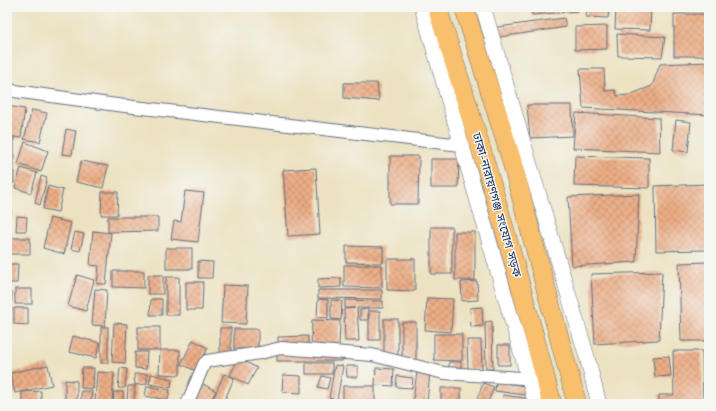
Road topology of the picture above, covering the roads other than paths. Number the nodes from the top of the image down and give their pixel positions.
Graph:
1 (422, 7) edge
2 (437, 7) edge
3 (464, 7) edge
4 (483, 7) edge
5 (7, 90) edge
6 (461, 145) junction
7 (537, 379) junction
8 (187, 404) edge
9 (536, 404) edge
10 (552, 404) edge
11 (577, 404) edge
12 (599, 404) edge

1 - 6 street
2 - 7 main road, ঢাকা-নারায়ণগঞ্জ সংযোগ সড়ক
3 - 11 main road, ঢাকা-নারায়ণগঞ্জ সংযোগ সড়ক
4 - 12 street
5 - 6 street
6 - 7 street
7 - 8 street
7 - 9 street
7 - 10 main road, ঢাকা-নারায়ণগঞ্জ সংযোগ সড়ক

